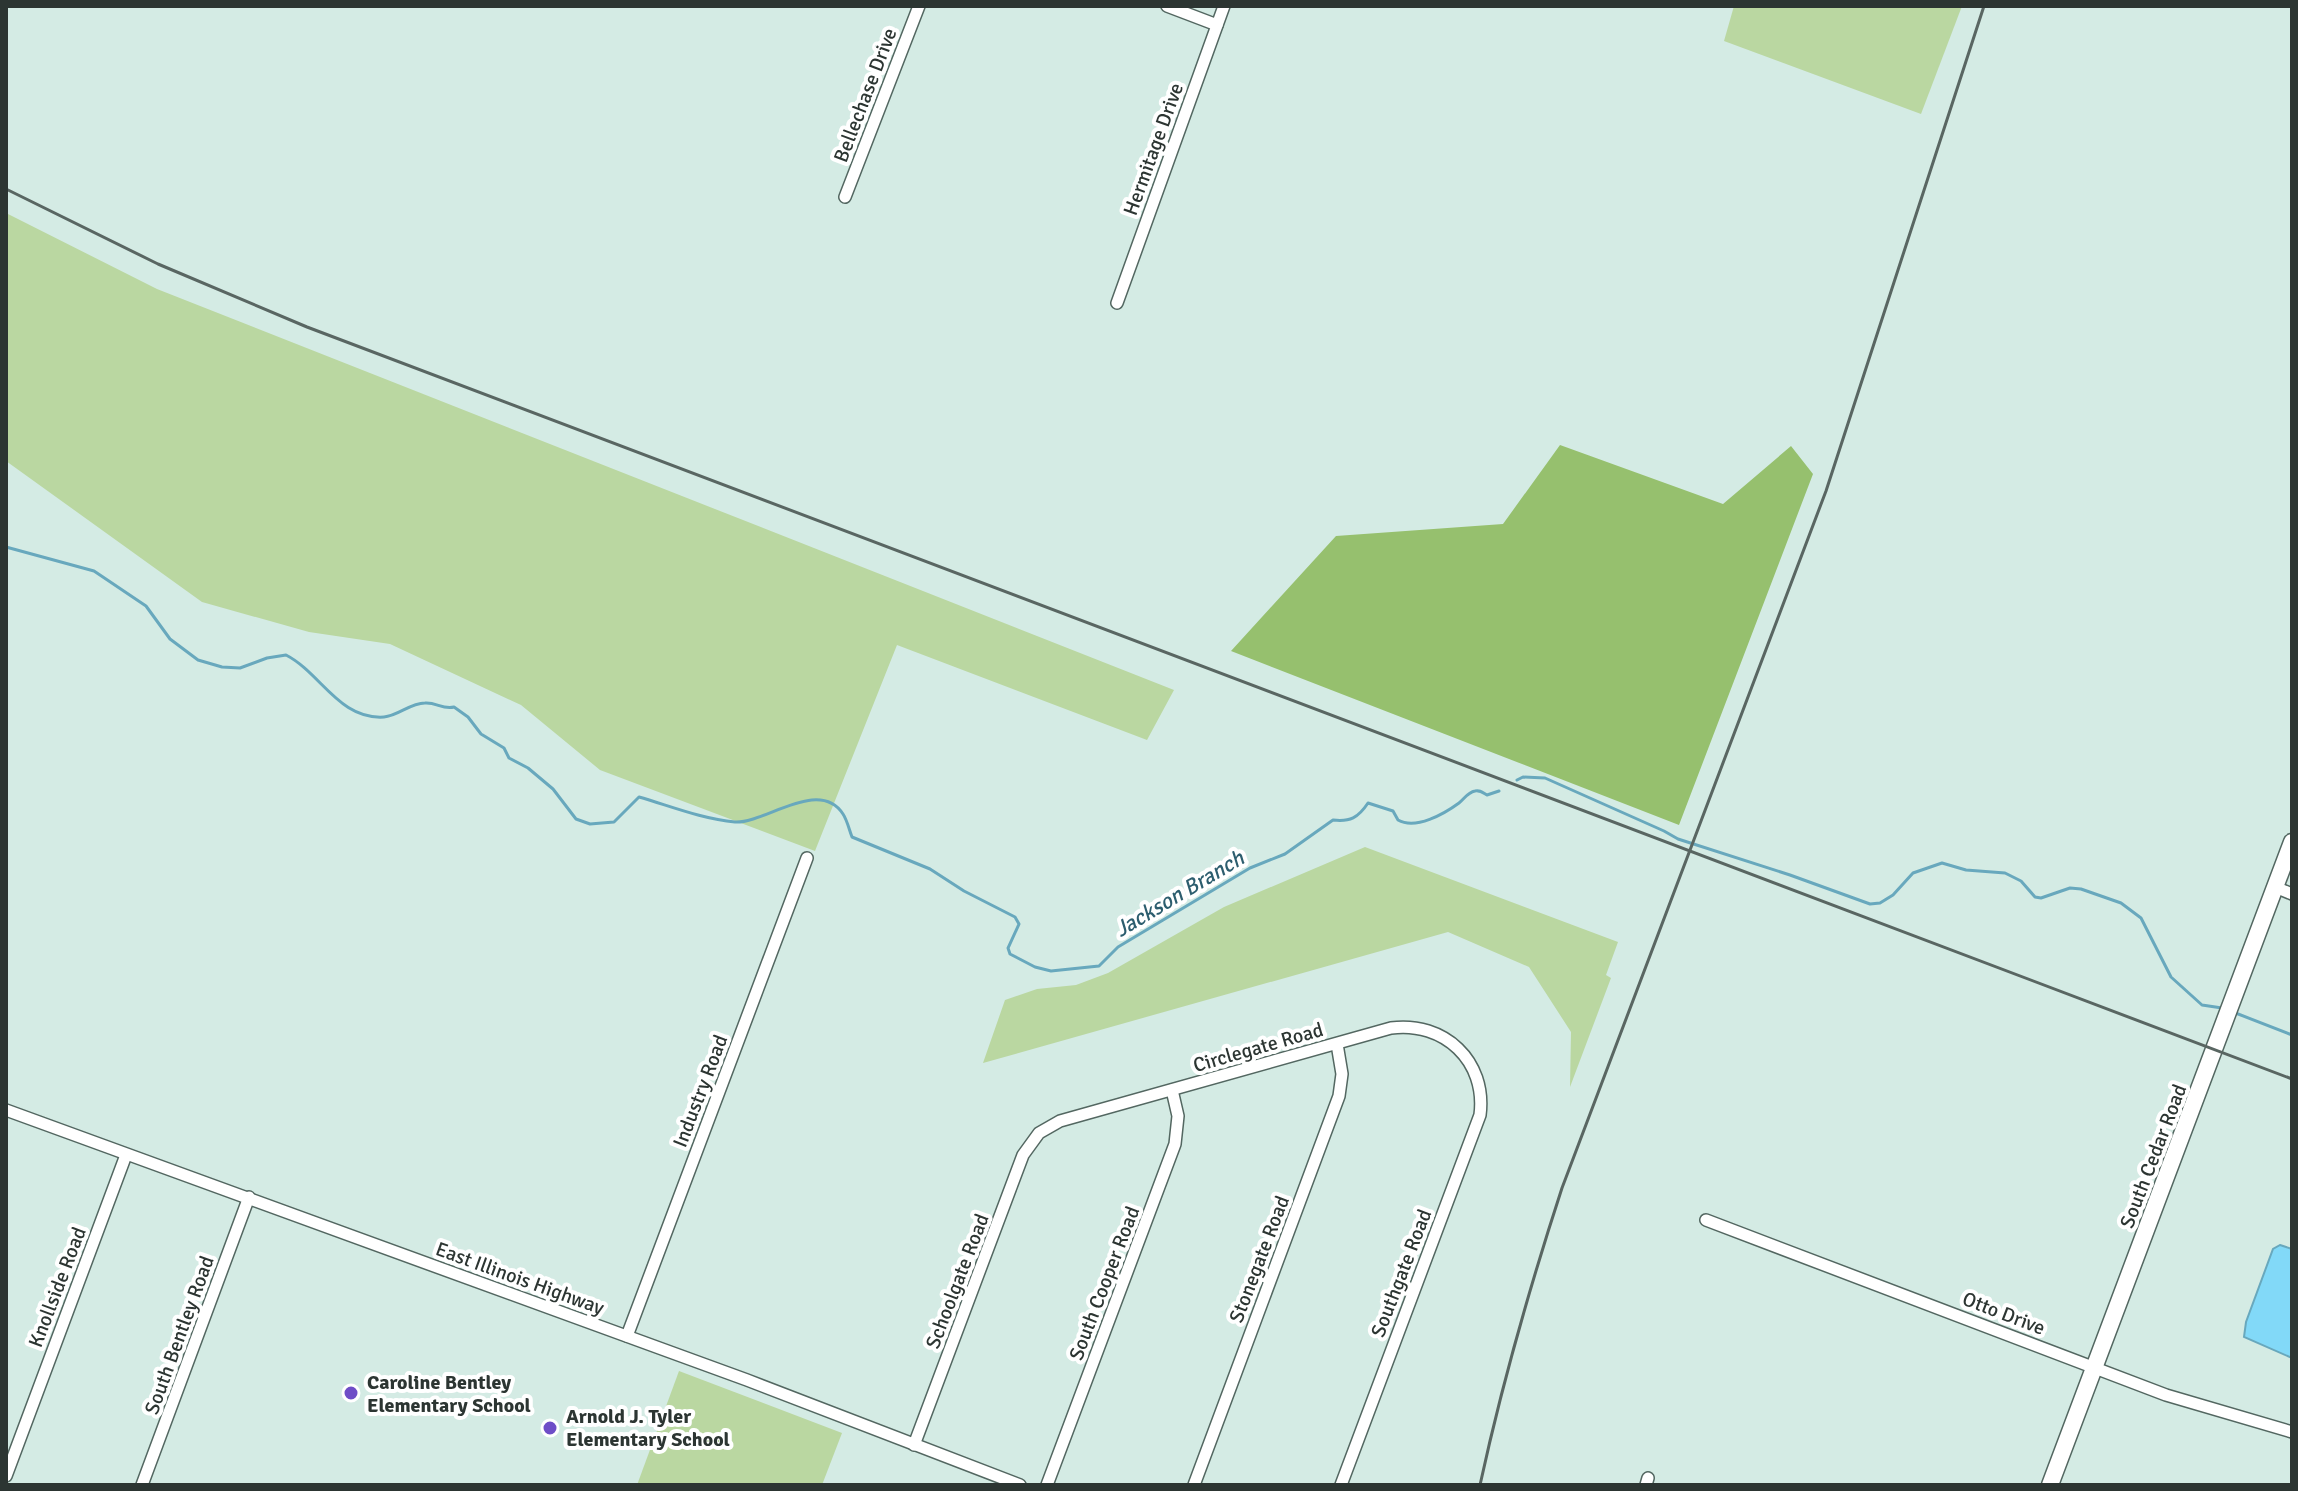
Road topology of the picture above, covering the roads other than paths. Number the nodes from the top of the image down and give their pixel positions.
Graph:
1 (919, 6) edge
2 (1167, 6) edge
3 (1224, 6) edge
4 (1217, 25) junction
5 (845, 197) dead end
6 (1117, 303) dead end
7 (2292, 842) edge
8 (807, 858) dead end
9 (2275, 887) junction
10 (2292, 894) edge
11 (1337, 1044) junction
12 (1475, 1072) joint
13 (1172, 1090) junction
14 (6, 1110) edge
15 (1039, 1133) joint
16 (126, 1155) junction
17 (249, 1197) junction
18 (1706, 1220) dead end
19 (627, 1336) junction
20 (2094, 1367) junction
21 (2292, 1432) edge
22 (914, 1445) junction
23 (6, 1476) edge
24 (142, 1485) edge
25 (1020, 1485) edge
26 (1047, 1485) edge
27 (1194, 1485) edge
28 (1341, 1485) edge
29 (2050, 1485) edge

1 - 5 street, Bellechase Drive
2 - 4 street
3 - 4 street, Hermitage Drive
4 - 6 street, Hermitage Drive
7 - 9 main road, South Cedar Road
8 - 19 street, Industry Road
9 - 10 street
9 - 20 main road, South Cedar Road
11 - 12 street, Circlegate Road
11 - 13 street, Circlegate Road
11 - 27 street, Stonegate Road
12 - 28 street, Southgate Road
13 - 15 street, Circlegate Road
13 - 26 street, South Cooper Road
14 - 16 street, East Illinois Highway
15 - 22 street, Schoolgate Road
16 - 17 street, East Illinois Highway
16 - 23 street, Knollside Road
17 - 19 street, East Illinois Highway
17 - 24 street, South Bentley Road
18 - 20 street, Otto Drive
19 - 22 street, East Illinois Highway
20 - 21 street, Otto Drive
20 - 29 main road, South Cedar Road
22 - 25 street, East Illinois Highway

